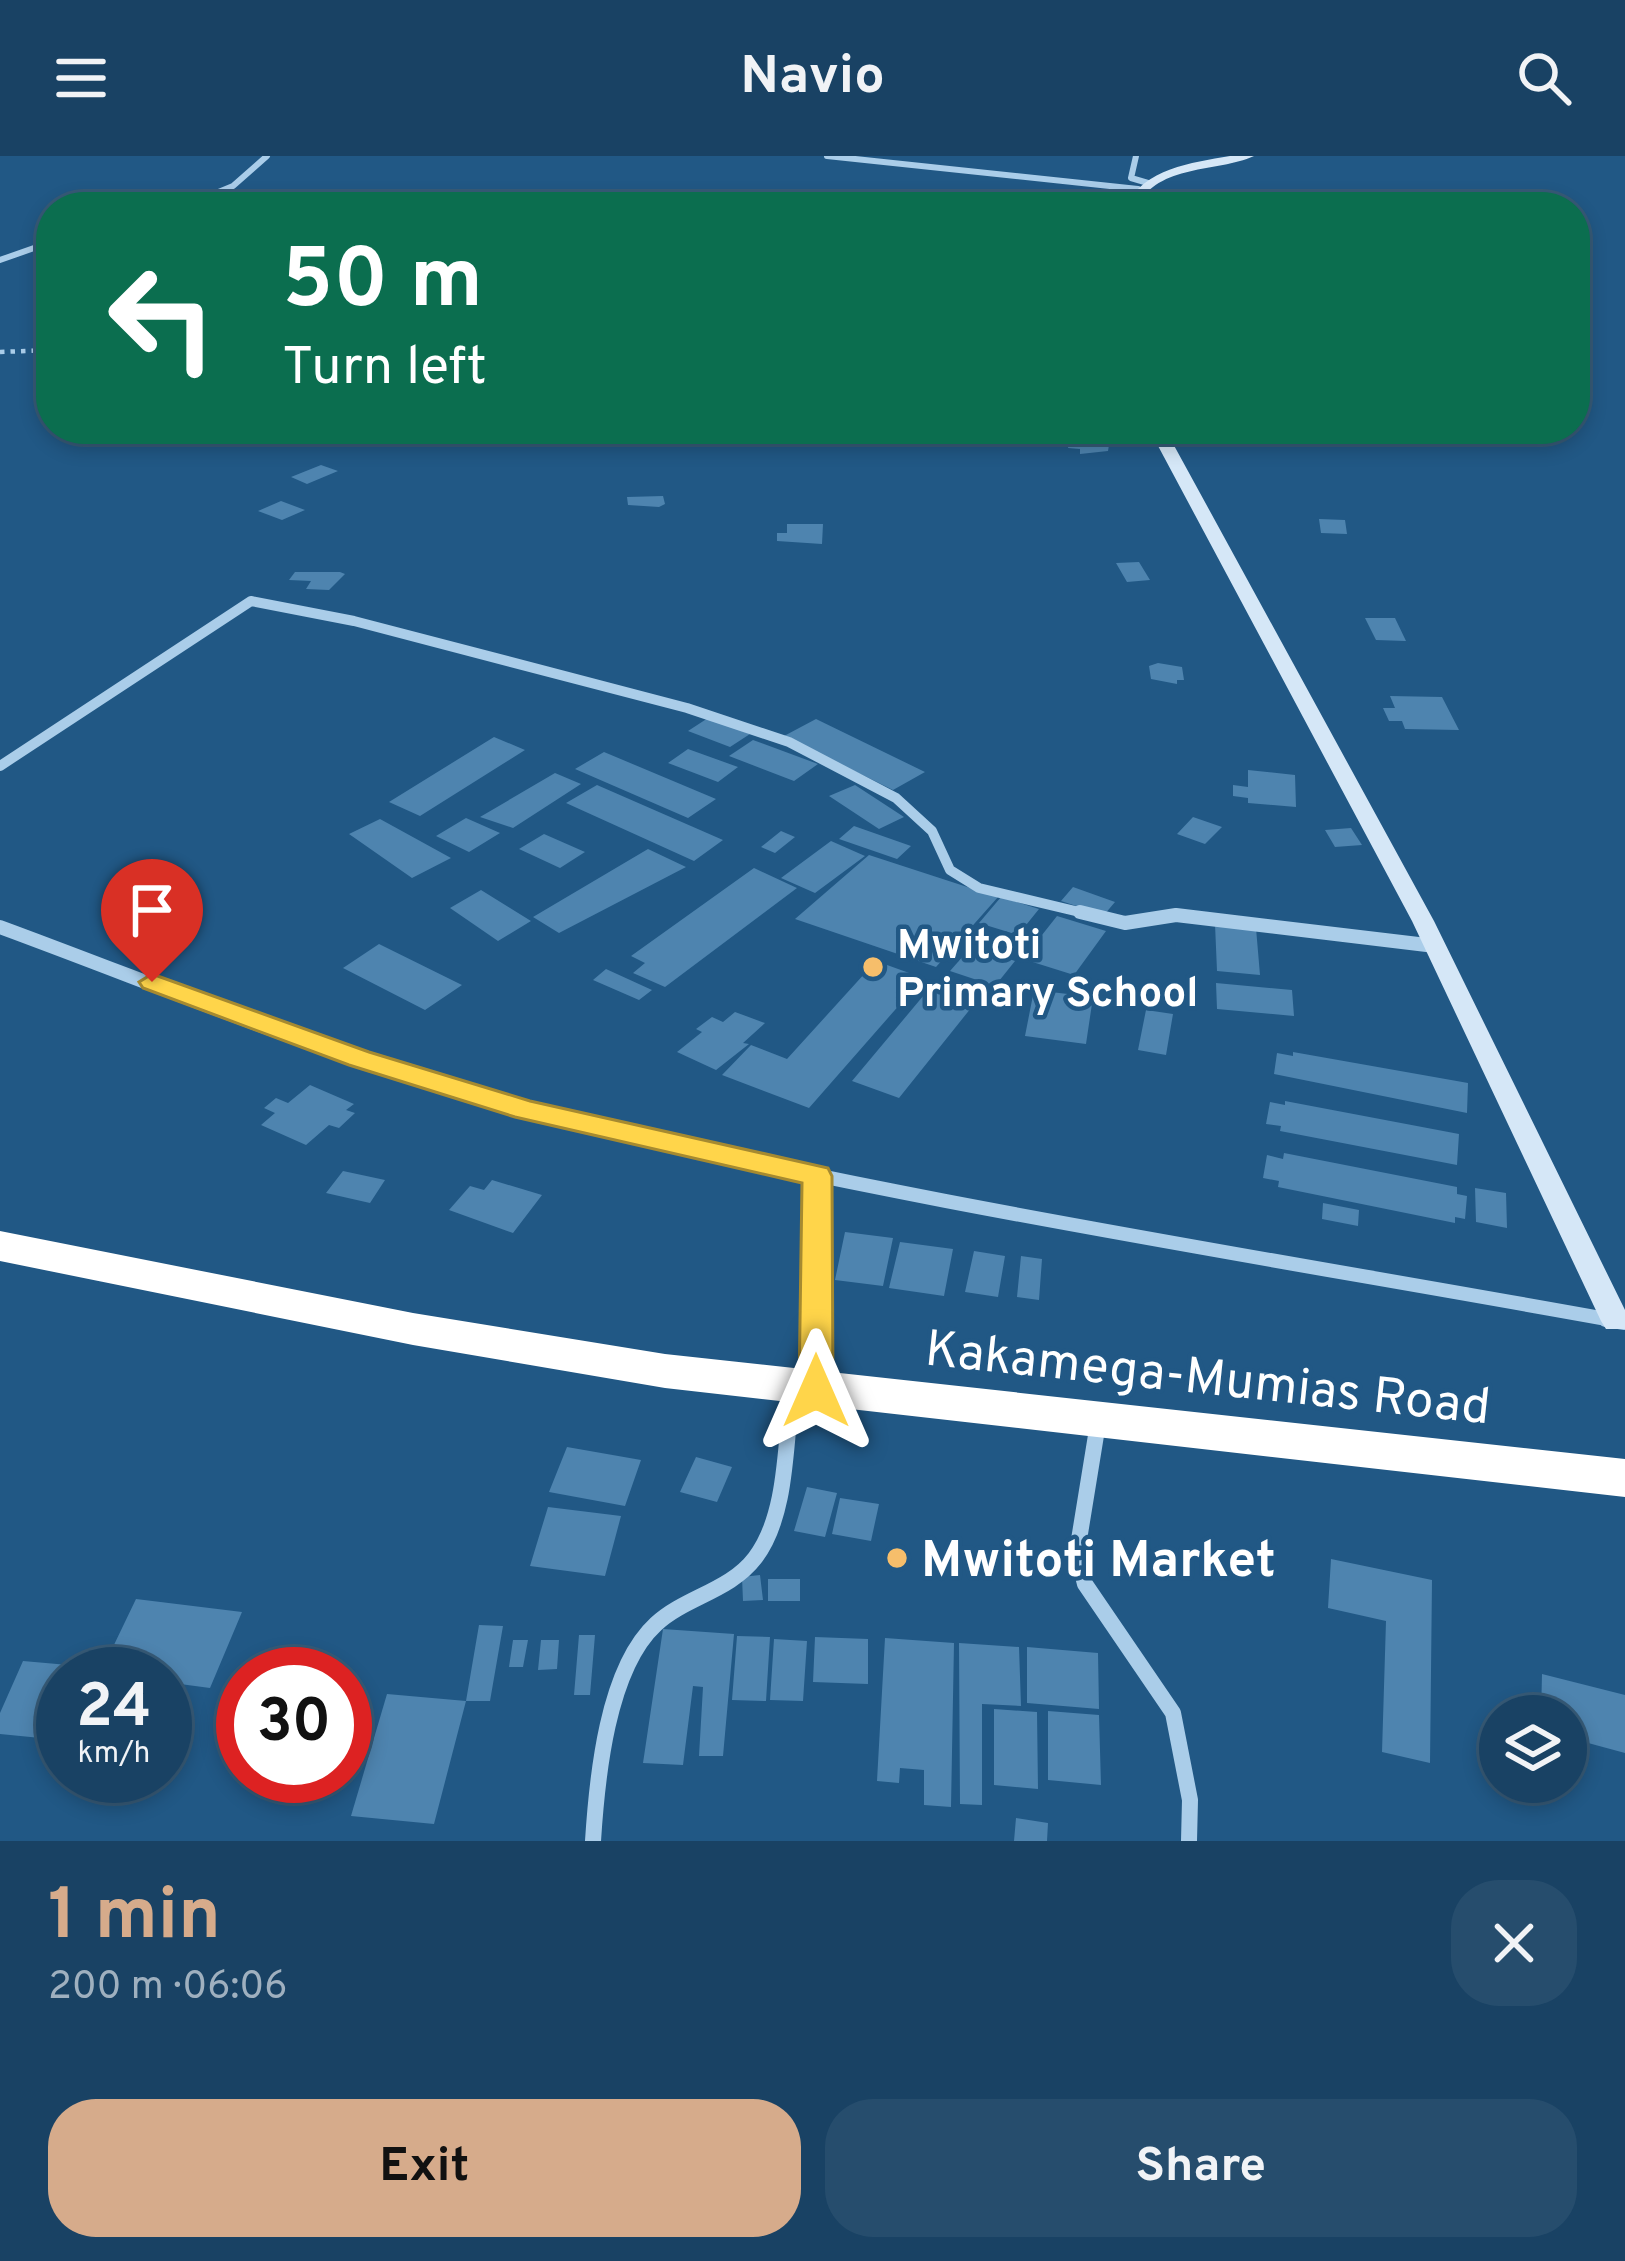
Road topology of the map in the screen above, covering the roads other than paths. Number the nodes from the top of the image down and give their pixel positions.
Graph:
1 (267, 156) edge
2 (827, 156) edge
3 (1136, 156) edge
4 (1249, 156) edge
5 (1143, 186) junction
6 (218, 192) edge
7 (1139, 192) edge
8 (36, 247) edge
9 (0, 260) edge
10 (1165, 444) edge
11 (0, 766) edge
12 (0, 927) edge
13 (1435, 946) junction
14 (817, 1176) junction
15 (0, 1246) edge
16 (1621, 1322) edge
17 (804, 1389) junction
18 (1098, 1422) junction
19 (1625, 1478) edge
20 (593, 1841) edge
21 (1189, 1841) edge

1 - 6 street
2 - 5 street
3 - 5 street
4 - 5 street
5 - 7 street
8 - 9 street
10 - 13 street
11 - 13 street
12 - 14 street
13 - 16 street
14 - 16 street
14 - 17 street
15 - 17 highway, Kakamega-Mumias Road
17 - 18 highway, Kakamega-Mumias Road
17 - 20 street
18 - 19 highway, Kakamega-Mumias Road
18 - 21 street

